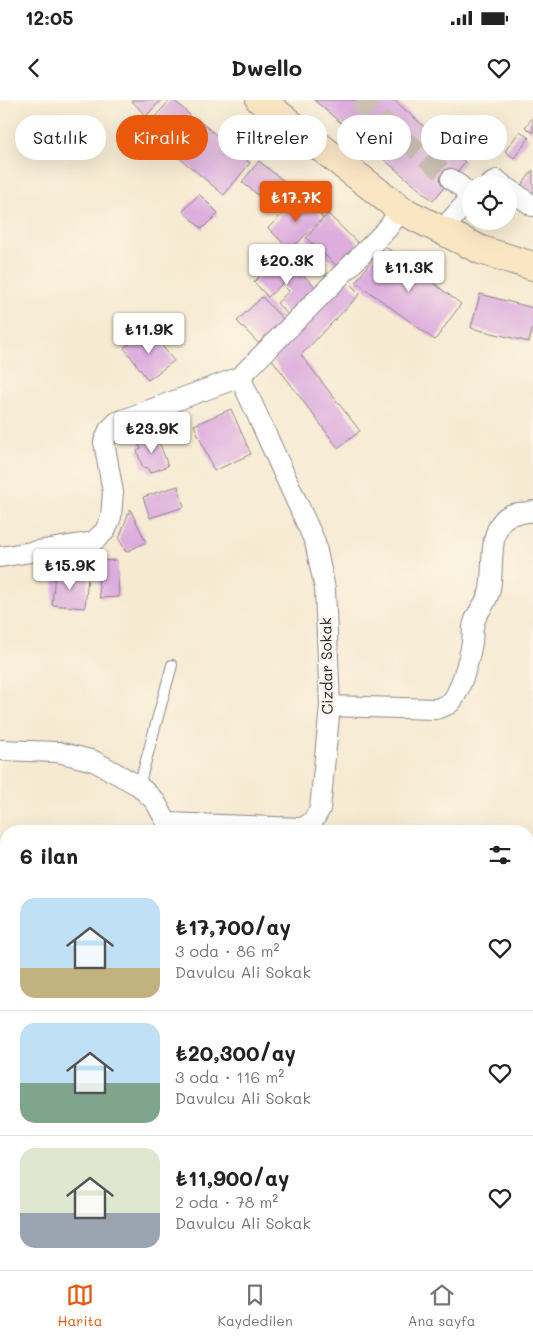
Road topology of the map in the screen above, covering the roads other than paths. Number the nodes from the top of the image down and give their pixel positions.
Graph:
1 (260, 100) edge
2 (451, 179) tunnel mouth
3 (462, 187) edge
4 (517, 195) edge
5 (533, 206) edge
6 (462, 208) edge
7 (401, 210) junction
8 (448, 223) dead end
9 (533, 266) edge
10 (240, 377) junction
11 (533, 511) edge
12 (0, 556) edge
13 (172, 665) dead end
14 (330, 706) junction
15 (0, 750) edge
16 (139, 786) junction
17 (167, 825) edge
18 (308, 825) edge

1 - 7 main road
2 - 3 street
4 - 5 street
6 - 8 street
7 - 9 main road
7 - 10 street
10 - 12 street
10 - 14 street, Cizdar Sokak
11 - 14 street
13 - 16 lane
14 - 18 street, Cizdar Sokak
15 - 16 street
16 - 17 street

